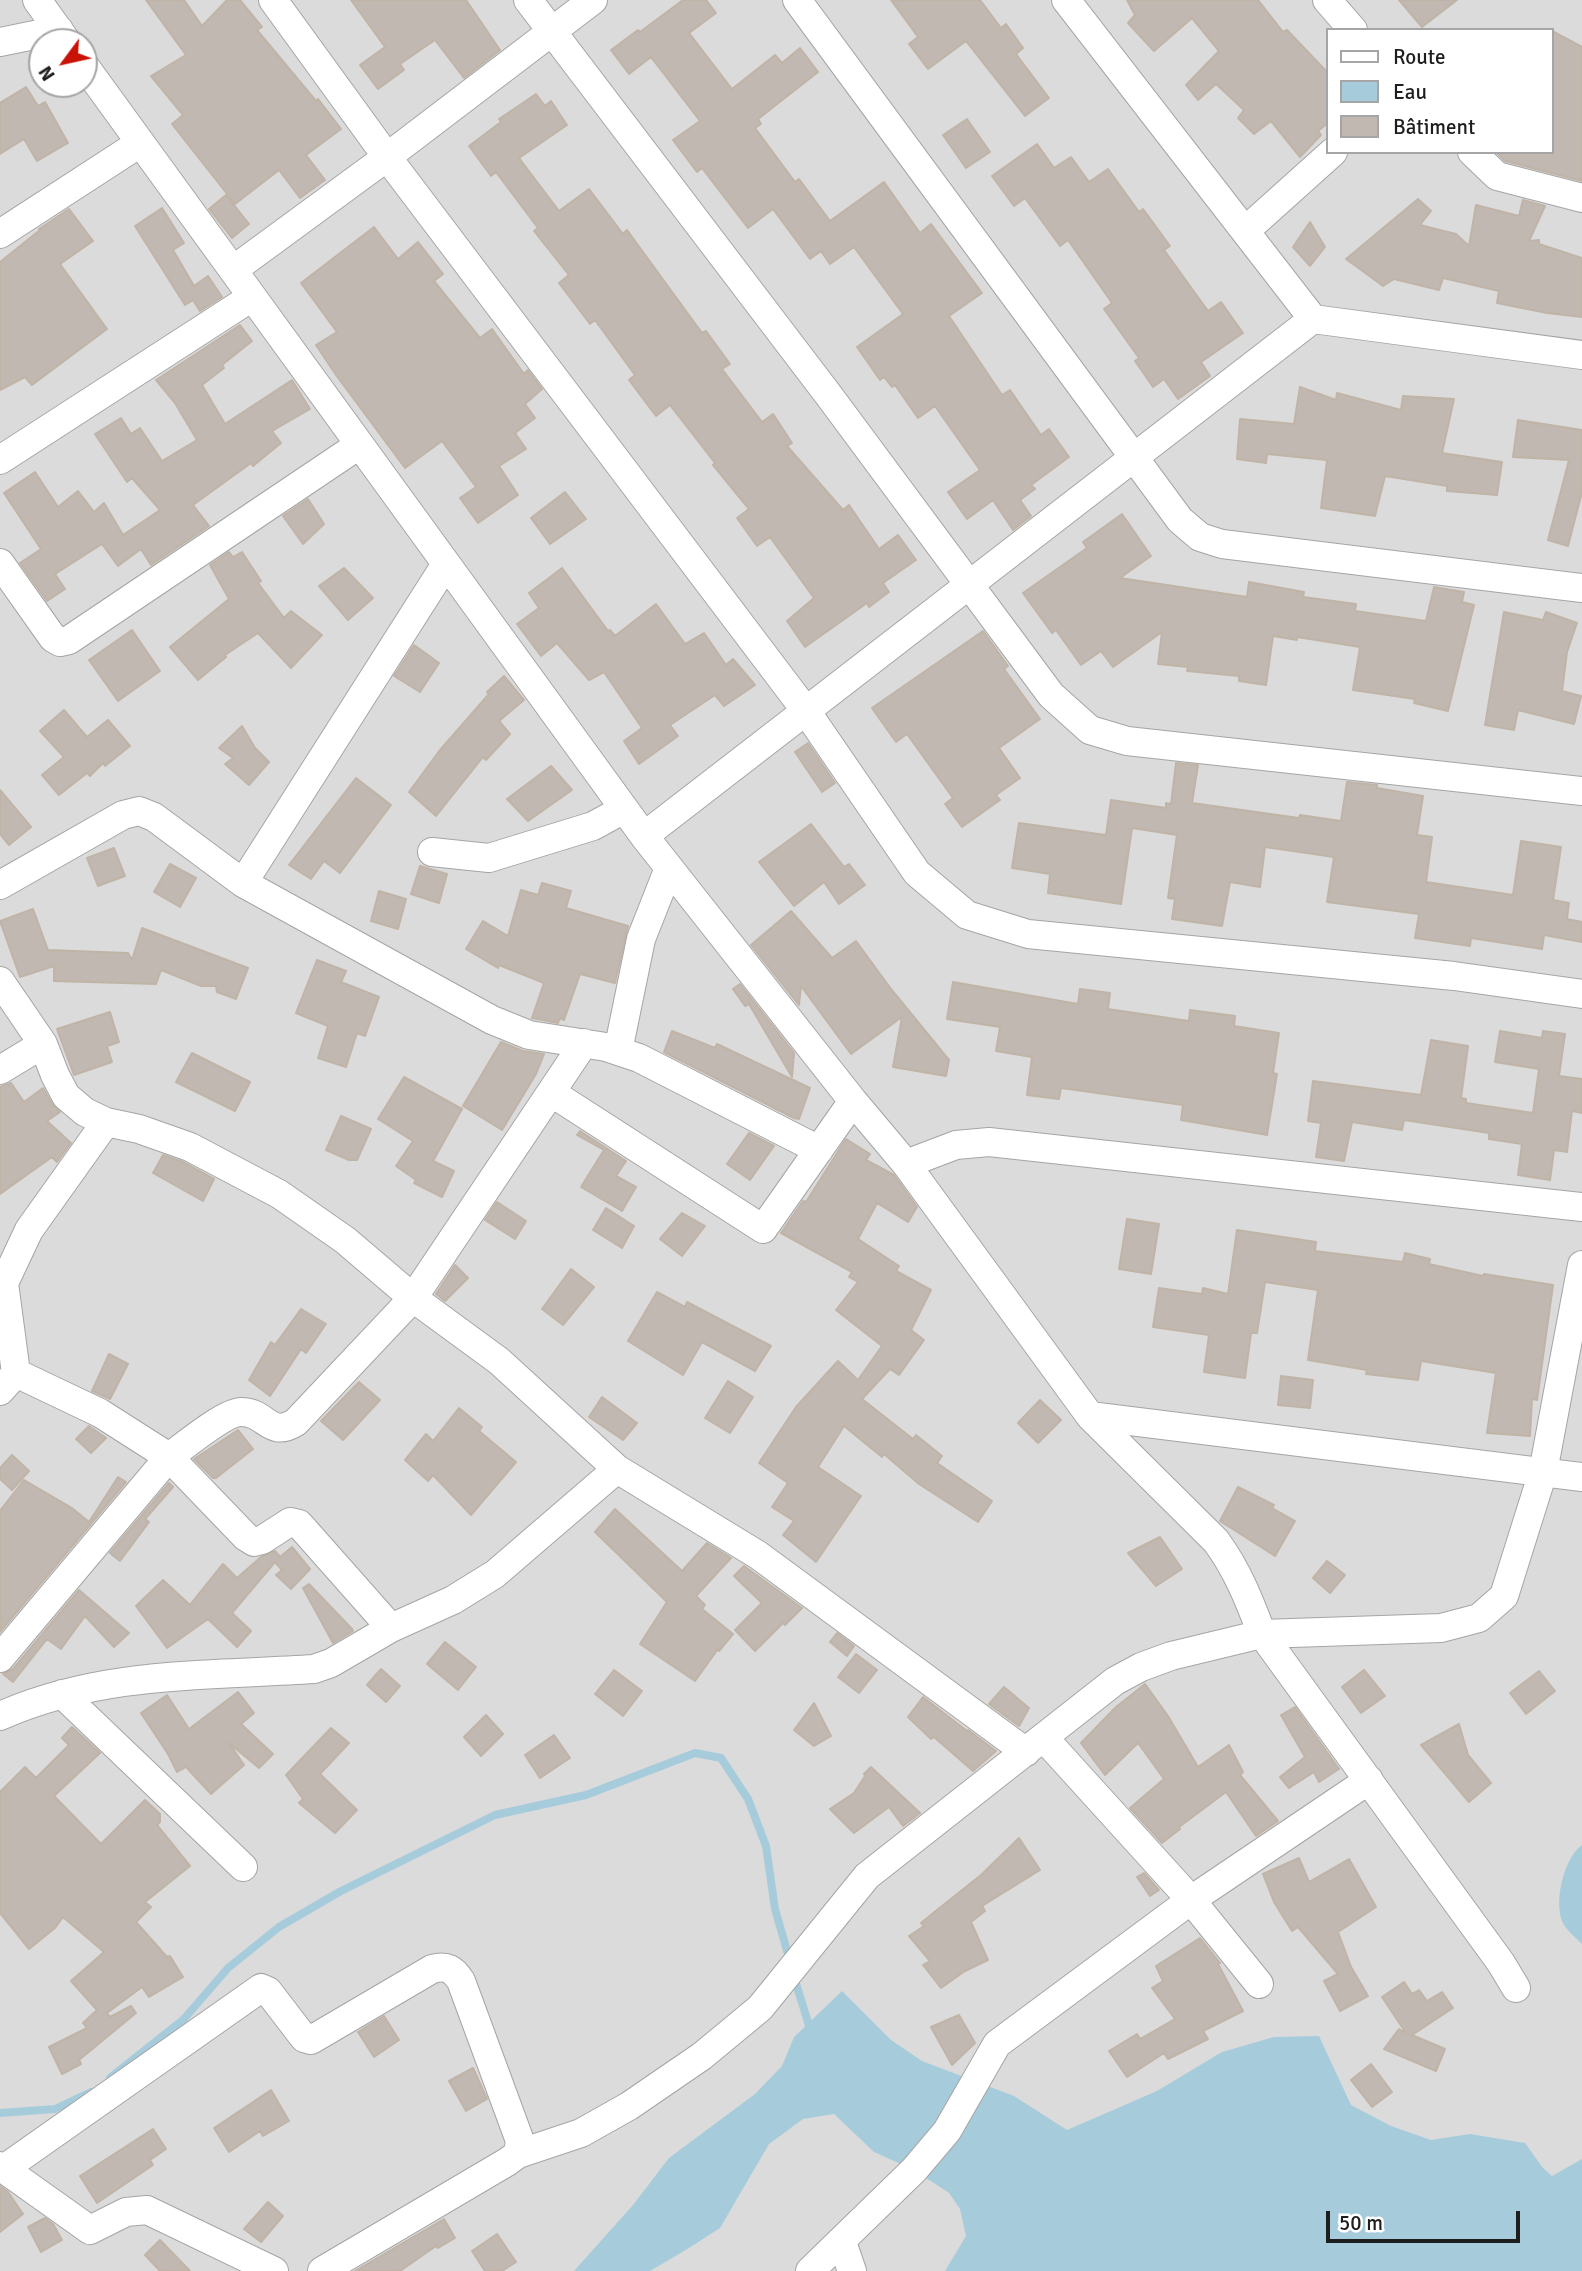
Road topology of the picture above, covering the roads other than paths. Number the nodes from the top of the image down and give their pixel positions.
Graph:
1 (37, 0) edge
2 (273, 0) edge
3 (528, 0) edge
4 (593, 0) edge
5 (797, 0) edge
6 (1066, 0) edge
7 (1327, 0) edge
8 (57, 28) edge
9 (1351, 28) edge
10 (552, 31) junction
11 (28, 39) edge
12 (0, 42) edge
13 (98, 84) edge
14 (141, 143) junction
15 (1331, 154) edge
16 (1474, 154) edge
17 (387, 157) junction
18 (1582, 198) edge
19 (1245, 231) junction
20 (0, 234) edge
21 (233, 270) junction
22 (252, 297) junction
23 (1313, 319) junction
24 (1582, 355) edge
25 (359, 445) junction
26 (1134, 457) junction
27 (0, 460) edge
28 (0, 563) edge
29 (446, 564) junction
30 (969, 585) junction
31 (1582, 588) edge
32 (806, 711) junction
33 (1582, 791) edge
34 (624, 810) junction
35 (644, 836) junction
36 (432, 852) dead end
37 (669, 868) junction
38 (243, 883) junction
39 (0, 886) edge
40 (0, 981) edge
41 (1582, 994) edge
42 (584, 1043) junction
43 (43, 1044) junction
44 (618, 1051) junction
45 (0, 1070) edge
46 (552, 1093) junction
47 (853, 1101) junction
48 (106, 1122) junction
49 (819, 1150) junction
50 (906, 1164) junction
51 (1582, 1207) edge
52 (8, 1250) edge
53 (1582, 1265) edge
54 (413, 1297) junction
55 (5, 1376) edge
56 (1090, 1416) junction
57 (169, 1457) junction
58 (617, 1469) junction
59 (1543, 1472) junction
60 (1582, 1477) edge
61 (391, 1628) junction
62 (1262, 1634) junction
63 (0, 1658) edge
64 (62, 1694) junction
65 (0, 1716) edge
66 (1035, 1745) junction
67 (1369, 1780) junction
68 (243, 1867) dead end
69 (1191, 1900) junction
70 (1259, 1984) dead end
71 (1516, 1988) dead end
72 (517, 2154) junction
73 (2, 2167) edge
74 (842, 2242) junction
75 (274, 2271) edge
76 (323, 2271) edge
77 (810, 2271) edge
78 (852, 2271) edge

1 - 8 street
2 - 17 street
3 - 10 street
4 - 10 street
5 - 26 street
6 - 19 street
7 - 9 street
10 - 17 street
10 - 30 street
11 - 12 street
13 - 14 street
14 - 20 street
14 - 21 street
15 - 19 street
16 - 18 street
17 - 21 street
17 - 32 street
19 - 23 street
21 - 22 street
22 - 25 street
22 - 27 street
23 - 24 street
23 - 26 street
25 - 28 street
25 - 29 street
26 - 30 street
26 - 31 street
29 - 34 street
29 - 38 street
30 - 32 street
30 - 33 street
32 - 35 street
32 - 41 street
34 - 35 street
34 - 36 street
35 - 37 street
37 - 44 street
37 - 47 street
38 - 39 street
38 - 42 street
40 - 43 street
42 - 44 street
42 - 46 street
43 - 45 street
43 - 48 street
44 - 49 street
46 - 49 street
46 - 54 street
47 - 49 street
47 - 50 street
48 - 52 street
48 - 54 street
50 - 51 street
50 - 56 street
52 - 55 street
53 - 59 street
54 - 57 street
54 - 58 street
55 - 57 street
56 - 59 street
56 - 62 street
57 - 61 street
57 - 63 street
58 - 61 street
58 - 66 street
59 - 60 street
59 - 62 street
61 - 64 street
62 - 66 street
62 - 67 street
64 - 65 street
64 - 68 street
66 - 69 street
66 - 72 street
67 - 69 street
67 - 71 street
69 - 70 street
69 - 74 street
72 - 73 street
72 - 76 street
73 - 75 street
74 - 77 street
74 - 78 street

